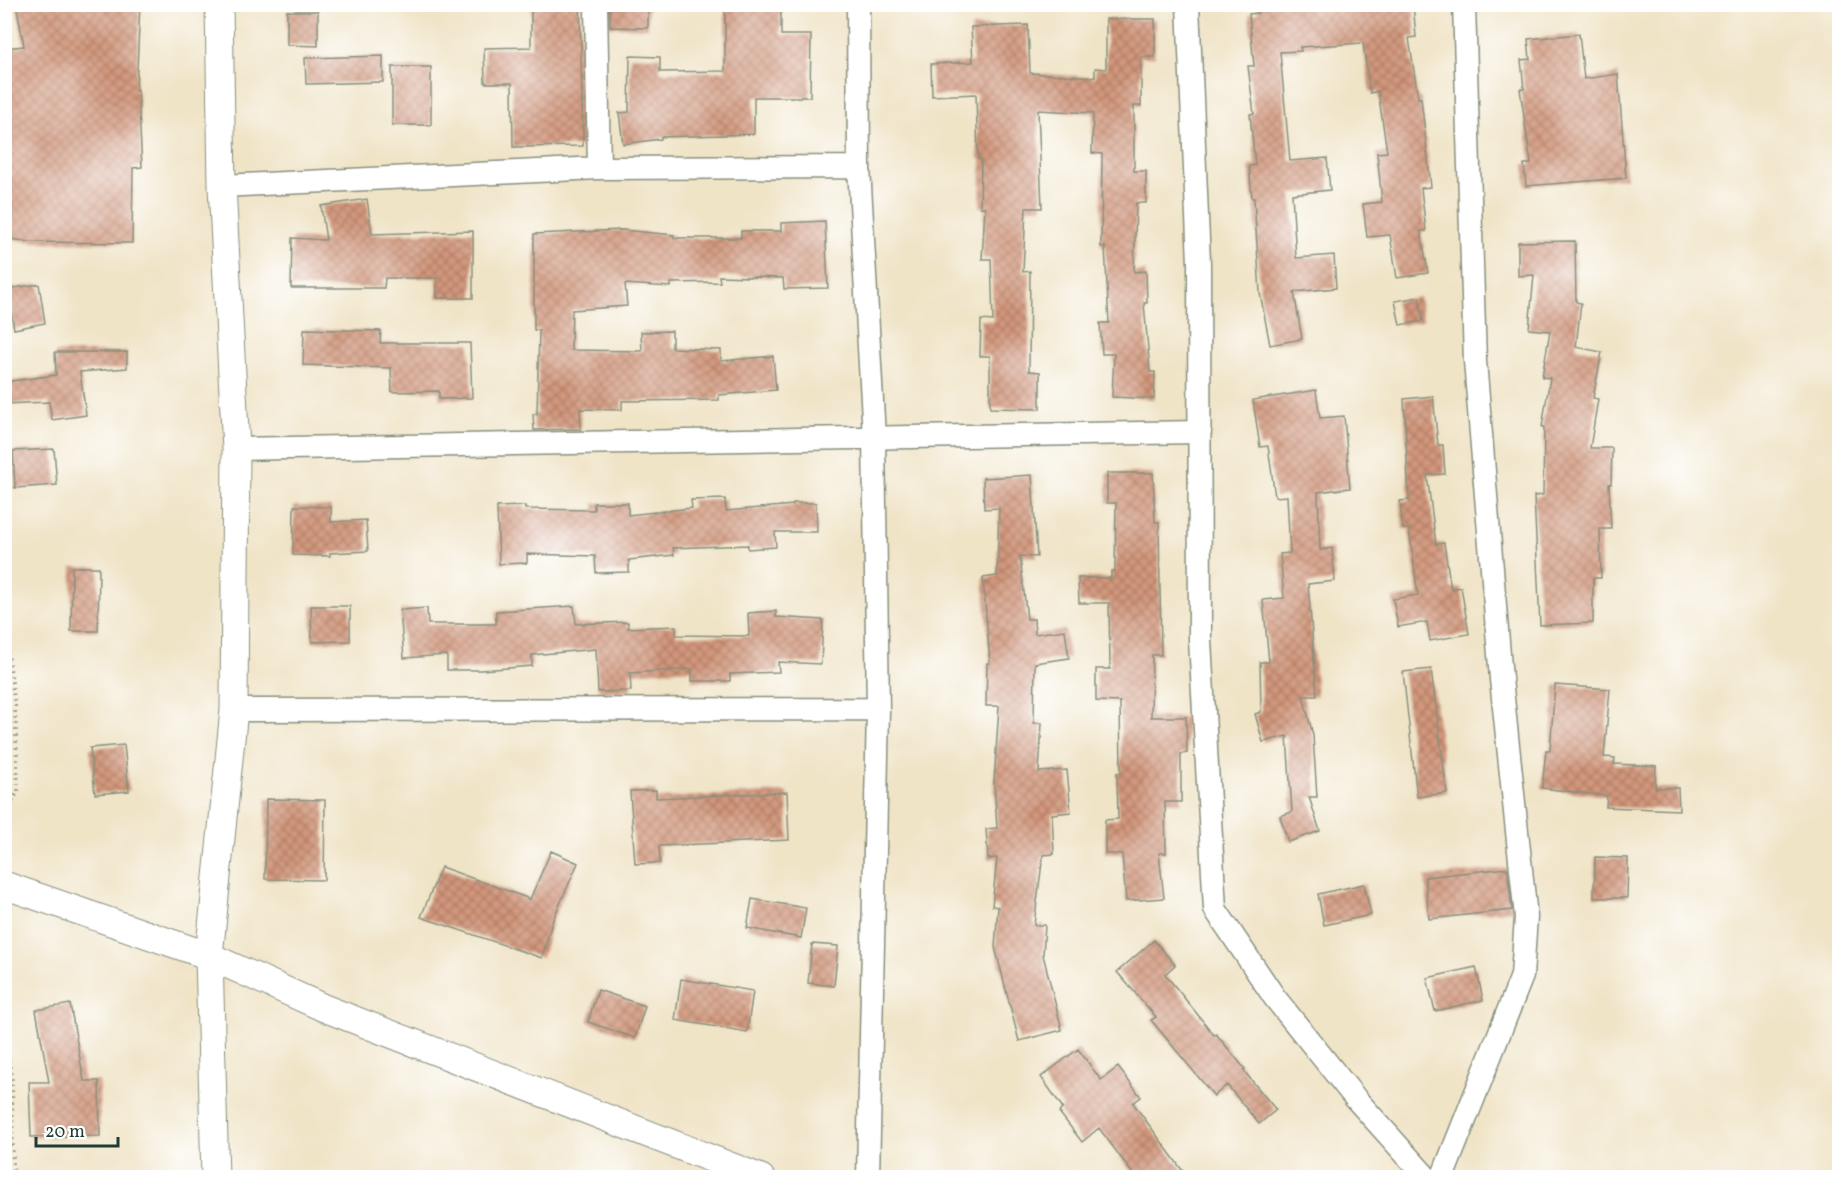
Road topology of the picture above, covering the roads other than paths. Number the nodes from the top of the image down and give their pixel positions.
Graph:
1 (219, 4) edge
2 (596, 4) edge
3 (858, 4) edge
4 (1188, 4) edge
5 (1464, 4) edge
6 (859, 167) junction
7 (599, 168) junction
8 (222, 186) junction
9 (1200, 432) junction
10 (873, 437) junction
11 (236, 449) junction
12 (878, 709) junction
13 (234, 710) junction
14 (4, 885) edge
15 (209, 956) junction
16 (215, 1178) edge
17 (761, 1178) edge
18 (868, 1178) edge
19 (1427, 1178) edge
20 (1442, 1178) edge

1 - 8 street
2 - 7 street
3 - 6 street
4 - 9 street
5 - 20 street
6 - 7 street
6 - 10 street
7 - 8 street
8 - 11 street
9 - 10 street
9 - 19 street
10 - 11 street
10 - 12 street
11 - 13 street
12 - 13 street
12 - 18 street
13 - 15 street
14 - 15 street
15 - 16 street
15 - 17 street

